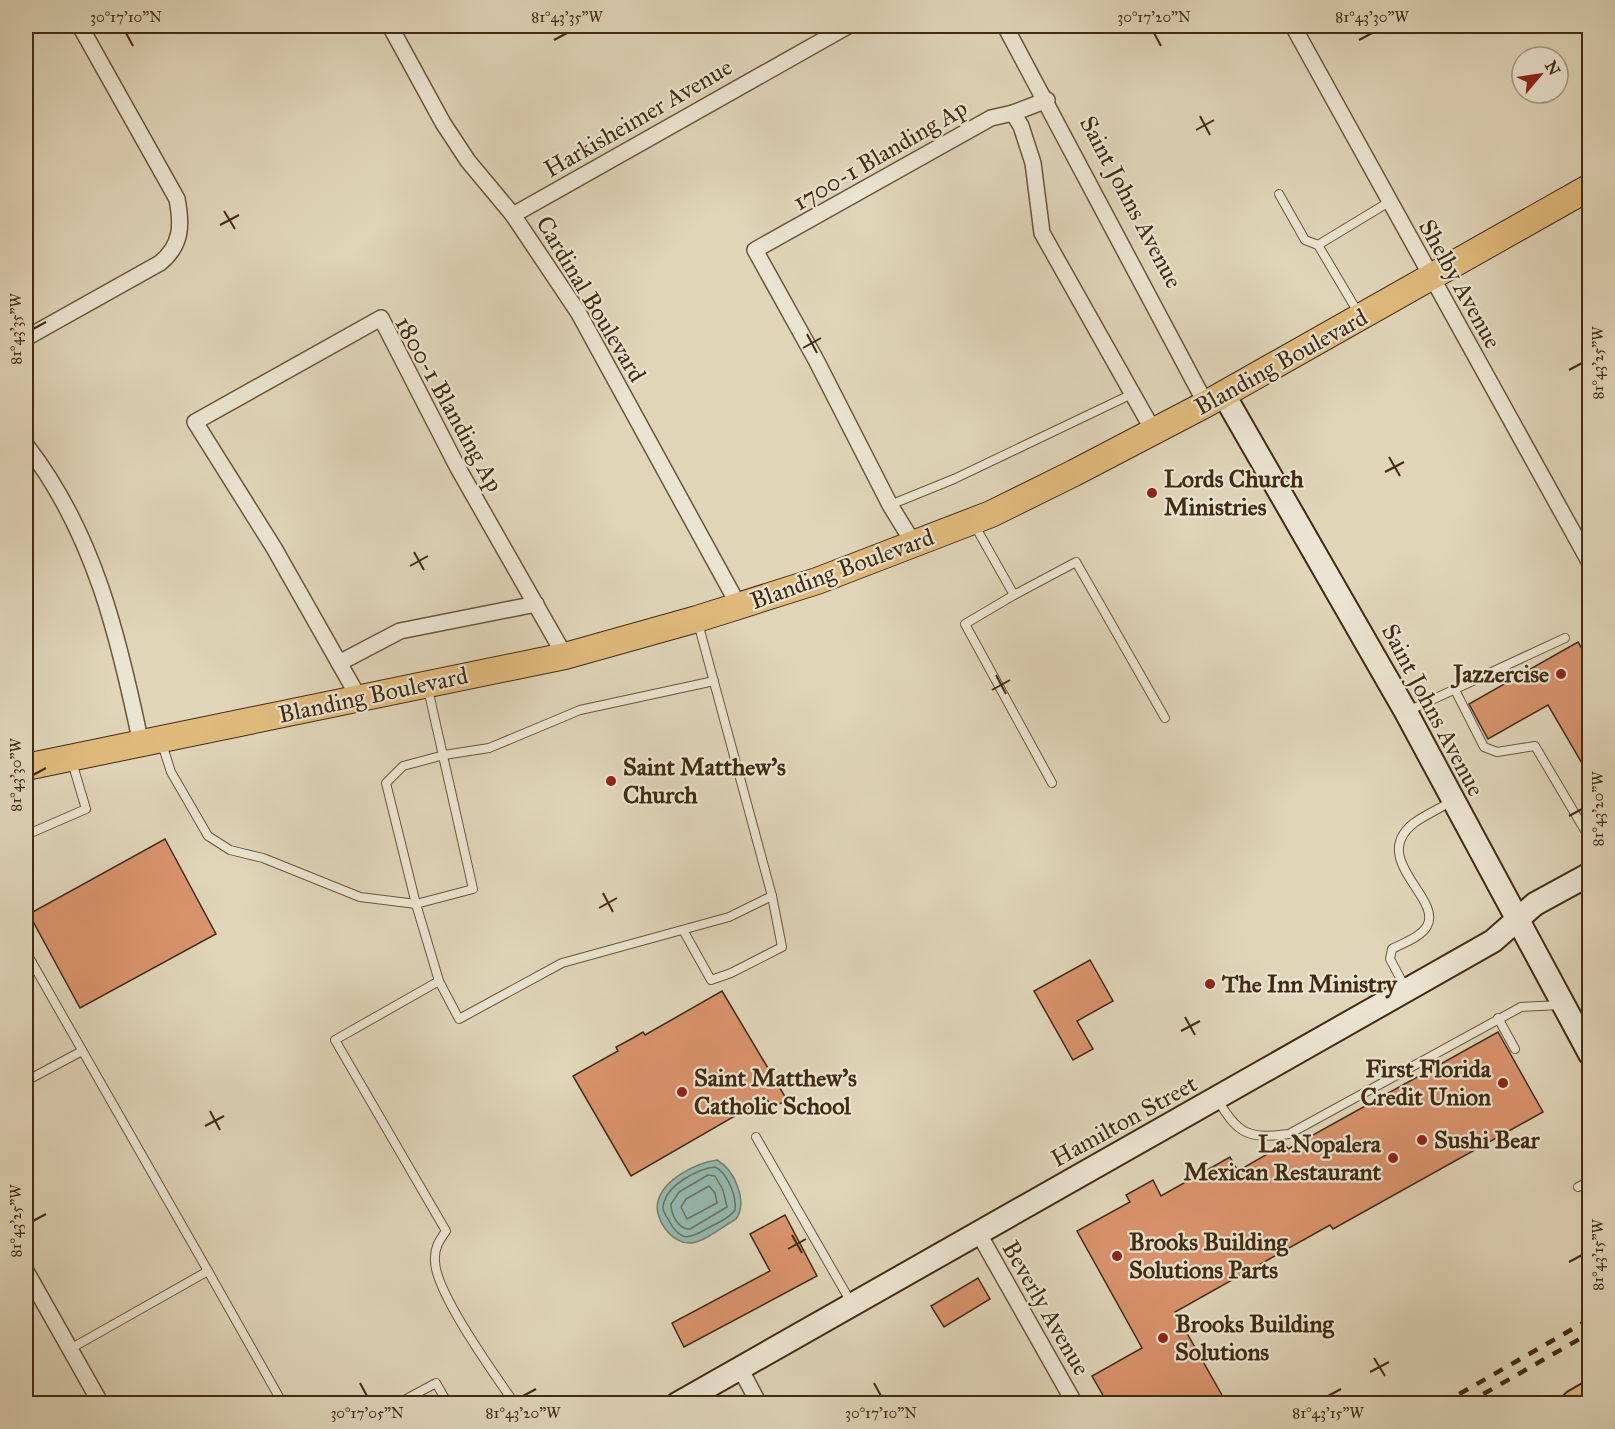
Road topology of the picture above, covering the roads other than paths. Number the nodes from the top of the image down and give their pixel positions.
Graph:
1 (80, 26) edge
2 (390, 26) edge
3 (848, 26) edge
4 (1005, 26) edge
5 (1293, 26) edge
6 (1047, 100) junction
7 (1014, 113) junction
8 (1590, 187) edge
9 (1279, 194) dead end
10 (1389, 202) junction
11 (513, 215) junction
12 (1318, 245) junction
13 (1430, 278) junction
14 (1361, 317) junction
15 (26, 338) edge
16 (1132, 394) junction
17 (1215, 400) junction
18 (1154, 432) junction
19 (26, 445) edge
20 (890, 505) junction
21 (972, 522) junction
22 (914, 544) junction
23 (1590, 563) edge
24 (1014, 595) junction
25 (536, 604) junction
26 (739, 606) junction
27 (697, 619) junction
28 (1565, 638) dead end
29 (565, 656) junction
30 (339, 663) junction
31 (714, 681) junction
32 (426, 684) junction
33 (1455, 690) junction
34 (358, 698) junction
35 (1406, 712) junction
36 (1165, 718) dead end
37 (151, 742) junction
38 (444, 755) junction
39 (71, 758) junction
40 (26, 767) edge
41 (1052, 783) dead end
42 (1452, 801) junction
43 (26, 836) edge
44 (1590, 839) edge
45 (1590, 874) edge
46 (772, 896) junction
47 (416, 904) junction
48 (1517, 921) junction
49 (683, 930) junction
50 (26, 952) edge
51 (439, 981) junction
52 (1407, 991) junction
53 (1563, 1005) junction
54 (1498, 1018) junction
55 (1583, 1025) edge
56 (1515, 1048) dead end
57 (82, 1051) junction
58 (1590, 1054) edge
59 (26, 1081) edge
60 (1218, 1100) junction
61 (756, 1137) dead end
62 (1590, 1181) edge
63 (1578, 1187) dead end
64 (979, 1234) junction
65 (26, 1271) edge
66 (208, 1271) junction
67 (853, 1305) junction
68 (70, 1349) junction
69 (740, 1368) junction
70 (1590, 1396) edge
71 (101, 1404) edge
72 (283, 1404) edge
73 (397, 1404) edge
74 (448, 1404) edge
75 (514, 1404) edge
76 (677, 1404) edge
77 (759, 1404) edge
78 (1075, 1404) edge
79 (1576, 1404) edge

1 - 15 street
2 - 11 street, Cardinal Boulevard
3 - 11 street, Harkisheimer Avenue
4 - 6 street, Saint Johns Avenue
5 - 10 street, Shelby Avenue
6 - 7 street
6 - 17 street, Saint Johns Avenue
7 - 16 street
7 - 20 street, 1700-1 Blanding Ap
8 - 13 main road, Blanding Boulevard
9 - 12 lane
10 - 12 lane
10 - 13 street, Shelby Avenue
11 - 26 street, Cardinal Boulevard
12 - 14 lane
13 - 14 main road, Blanding Boulevard
13 - 23 street, Shelby Avenue
14 - 17 main road, Blanding Boulevard
16 - 18 street
16 - 20 lane
17 - 18 main road, Blanding Boulevard
17 - 35 street, Saint Johns Avenue
18 - 21 main road, Blanding Boulevard
19 - 37 street
20 - 22 street, 1700-1 Blanding Ap
21 - 22 main road, Blanding Boulevard
21 - 24 lane
22 - 26 main road, Blanding Boulevard
24 - 36 lane
24 - 41 lane
25 - 29 street, 1800-1 Blanding Ap
25 - 30 street
25 - 30 street, 1800-1 Blanding Ap
26 - 27 main road, Blanding Boulevard
27 - 29 main road, Blanding Boulevard
27 - 31 lane
28 - 33 lane
29 - 32 main road, Blanding Boulevard
30 - 34 street, 1800-1 Blanding Ap
31 - 38 lane
31 - 46 lane
32 - 34 main road, Blanding Boulevard
32 - 38 lane
33 - 35 lane
33 - 44 lane
34 - 37 main road, Blanding Boulevard
35 - 42 street, Saint Johns Avenue
37 - 39 main road, Blanding Boulevard
37 - 47 lane
38 - 47 lane
38 - 47 lane
39 - 40 main road, Blanding Boulevard
39 - 43 lane
42 - 48 street, Saint Johns Avenue
42 - 52 lane
45 - 48 street, Hamilton Street
46 - 49 lane
46 - 49 lane
47 - 51 lane
48 - 52 street, Hamilton Street
48 - 53 street, Saint Johns Avenue
49 - 51 lane
50 - 57 lane
51 - 75 lane
52 - 60 street, Hamilton Street
53 - 54 lane
53 - 55 street, Saint Johns Avenue
54 - 56 lane
54 - 60 lane
55 - 58 street, Saint Johns Avenue
57 - 59 lane
57 - 66 lane
60 - 64 street, Hamilton Street
61 - 67 lane
62 - 63 lane
64 - 67 street, Hamilton Street
64 - 78 street, Beverly Avenue
65 - 68 street
66 - 68 lane
66 - 72 lane
67 - 69 street, Hamilton Street
68 - 71 street
69 - 76 street, Hamilton Street
69 - 77 street
70 - 79 highway
73 - 74 lane

